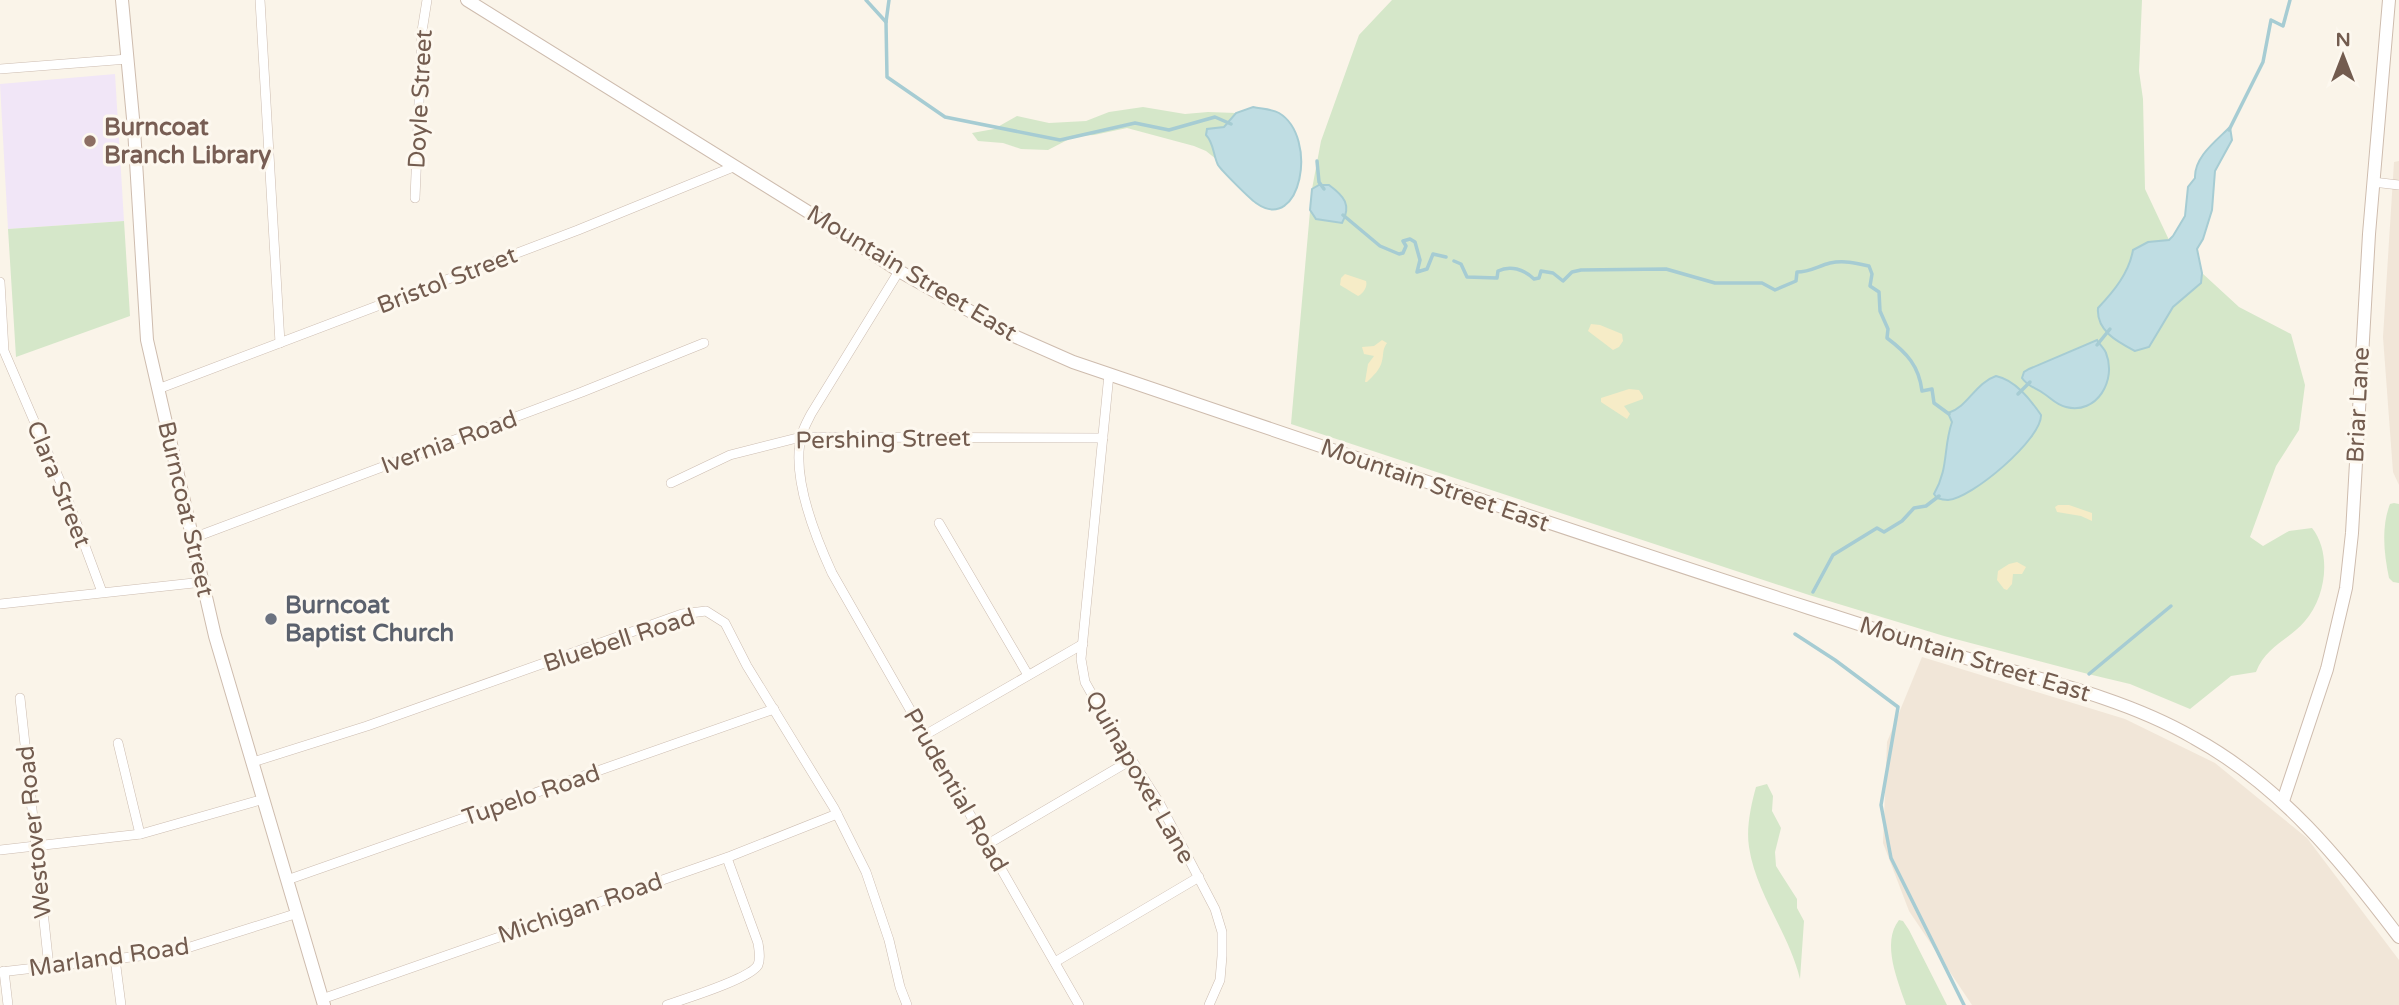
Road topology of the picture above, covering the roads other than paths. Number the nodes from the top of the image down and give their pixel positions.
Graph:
1 (122, 0) edge
2 (260, 0) edge
3 (427, 0) edge
4 (467, 0) edge
5 (2389, 0) edge
6 (128, 59) junction
7 (0, 69) edge
8 (733, 167) junction
9 (2373, 182) junction
10 (2399, 185) edge
11 (415, 198) dead end
12 (899, 271) junction
13 (0, 282) edge
14 (280, 343) junction
15 (704, 343) dead end
16 (1109, 374) junction
17 (158, 389) junction
18 (801, 437) junction
19 (1103, 438) junction
20 (671, 483) dead end
21 (939, 523) dead end
22 (193, 538) junction
23 (203, 582) junction
24 (102, 592) junction
25 (0, 604) edge
26 (1083, 644) junction
27 (1028, 675) junction
28 (20, 698) dead end
29 (774, 709) junction
30 (925, 735) junction
31 (118, 743) dead end
32 (1131, 760) junction
33 (253, 762) junction
34 (264, 799) junction
35 (2283, 802) junction
36 (837, 814) junction
37 (140, 834) junction
38 (988, 844) junction
39 (34, 846) junction
40 (0, 850) edge
41 (727, 858) junction
42 (1199, 877) junction
43 (287, 880) junction
44 (298, 913) junction
45 (2399, 937) edge
46 (115, 959) junction
47 (1055, 962) junction
48 (49, 967) junction
49 (2, 971) edge
50 (1214, 993) junction
51 (323, 1002) edge
52 (8, 1005) edge
53 (121, 1005) edge
54 (667, 1005) edge
55 (907, 1005) edge
56 (1079, 1005) edge
57 (1209, 1005) edge
58 (1221, 1005) edge

1 - 6 main road, Burncoat Street
2 - 14 street
3 - 11 street, Doyle Street
4 - 8 main road, Mountain Street East
5 - 9 main road, Briar Lane
6 - 7 street
6 - 17 main road, Burncoat Street
8 - 12 main road, Mountain Street East
8 - 14 street, Bristol Street
9 - 10 street
9 - 35 main road, Briar Lane
12 - 16 main road, Mountain Street East
12 - 18 street
13 - 24 street, Clara Street
14 - 17 street, Bristol Street
15 - 22 street, Ivernia Road
16 - 19 street, Quinapoxet Lane
16 - 35 main road, Mountain Street East
17 - 22 main road, Burncoat Street
18 - 19 street, Pershing Street
18 - 20 street, Pershing Street
18 - 30 street, Prudential Road
19 - 26 street, Quinapoxet Lane
21 - 27 street
22 - 23 main road, Burncoat Street
23 - 24 street
23 - 33 main road, Burncoat Street
24 - 25 street
26 - 27 street
26 - 32 street, Quinapoxet Lane
27 - 30 street
28 - 39 street, Westover Road
29 - 33 street, Bluebell Road
29 - 36 street, Bluebell Road
29 - 43 street, Tupelo Road
30 - 38 street, Prudential Road
31 - 37 street
32 - 38 street
32 - 42 street, Quinapoxet Lane
33 - 34 main road, Burncoat Street
34 - 37 street
34 - 43 main road, Burncoat Street
35 - 45 main road, Mountain Street East
36 - 41 street, Michigan Road
36 - 55 street, Bluebell Road
37 - 39 street
38 - 47 street, Prudential Road
39 - 40 street
39 - 48 street, Westover Road
41 - 51 street, Michigan Road
41 - 54 street
42 - 47 street
42 - 50 street, Quinapoxet Lane
43 - 44 main road, Burncoat Street
44 - 46 street, Marland Road
44 - 51 main road, Burncoat Street
46 - 48 street, Marland Road
46 - 53 street
47 - 56 street, Prudential Road
48 - 49 street, Marland Road
49 - 52 street
50 - 57 street, Quinapoxet Lane
50 - 58 street

